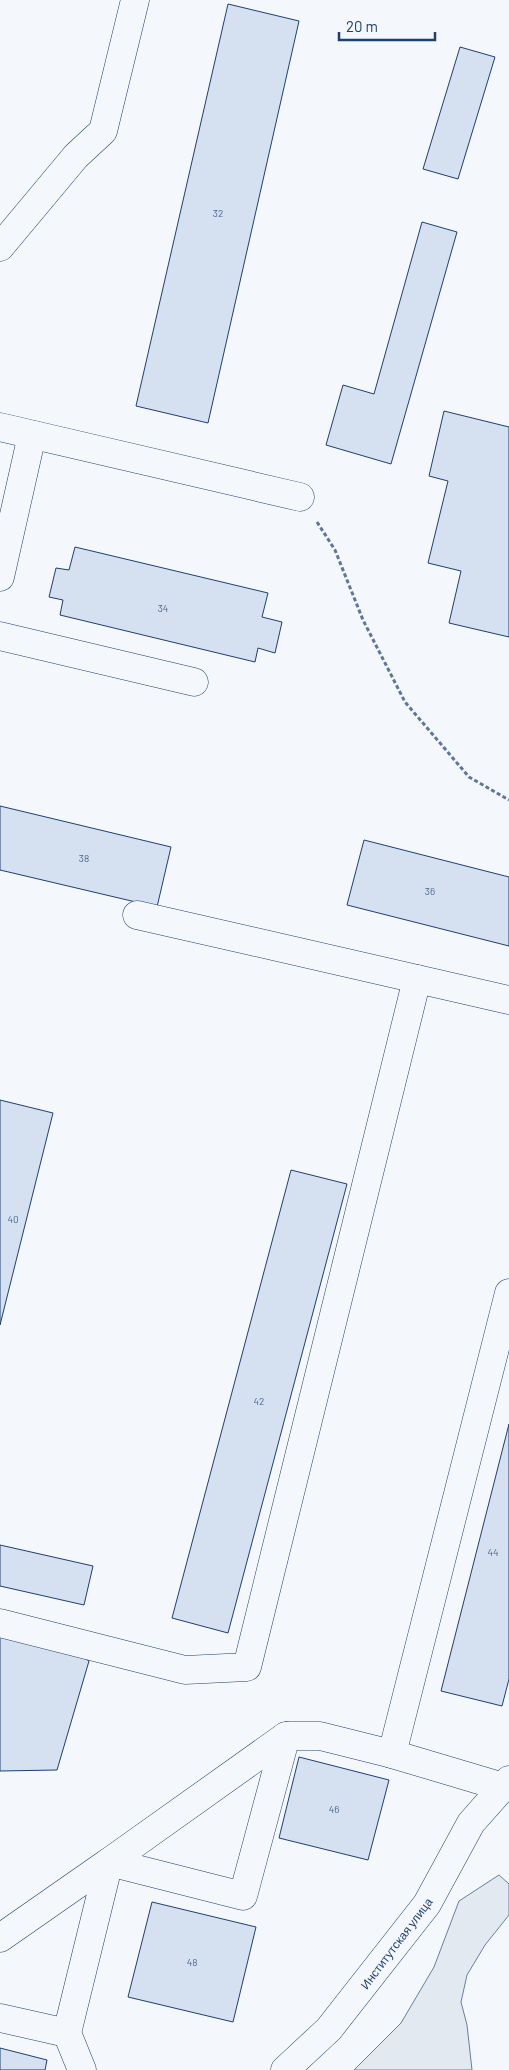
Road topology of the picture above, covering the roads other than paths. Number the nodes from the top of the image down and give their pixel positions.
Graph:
1 (135, 0) edge
2 (0, 247) edge
3 (0, 427) edge
4 (32, 435) junction
5 (300, 497) road end
6 (0, 577) edge
7 (0, 636) edge
8 (194, 682) dead end
9 (136, 915) dead end
10 (417, 979) junction
11 (509, 1000) edge
12 (509, 1294) edge
13 (0, 1623) edge
14 (286, 1736) junction
15 (392, 1754) junction
16 (506, 1783) edge
17 (109, 1862) junction
18 (0, 1938) edge
19 (0, 2018) edge
20 (68, 2033) junction
21 (82, 2070) edge
22 (285, 2070) edge

1 - 2 main road
3 - 4 main road
4 - 5 main road
4 - 6 main road
7 - 8 main road
9 - 10 main road
10 - 11 main road
10 - 13 main road
12 - 15 main road
14 - 15 main road
14 - 17 main road
14 - 17 main road
15 - 16 main road
16 - 22 main road, Институтская улица
17 - 18 main road
17 - 20 main road
19 - 20 main road
20 - 21 main road

